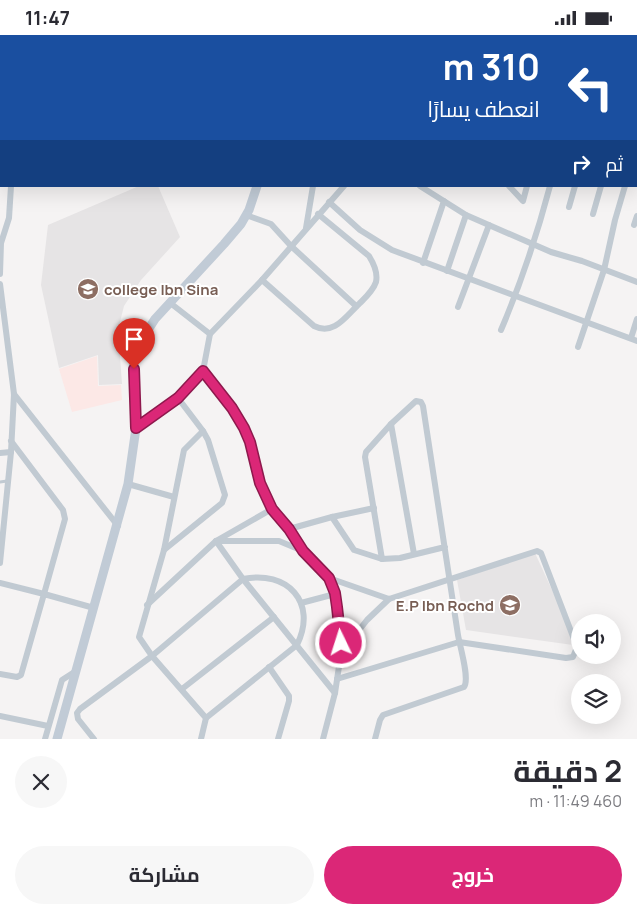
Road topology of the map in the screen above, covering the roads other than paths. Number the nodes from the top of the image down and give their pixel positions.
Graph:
1 (11, 187) edge
2 (257, 187) edge
3 (313, 187) edge
4 (343, 187) edge
5 (422, 187) edge
6 (509, 187) edge
7 (527, 187) edge
8 (550, 187) edge
9 (575, 187) edge
10 (601, 187) edge
11 (625, 187) edge
12 (444, 201) junction
13 (330, 202) junction
14 (570, 207) dead end
15 (318, 214) junction
16 (593, 214) dead end
17 (246, 215) junction
18 (466, 215) junction
19 (637, 215) edge
20 (489, 225) junction
21 (634, 225) dead end
22 (306, 229) junction
23 (534, 244) junction
24 (291, 246) junction
25 (423, 263) junction
26 (604, 269) junction
27 (447, 271) junction
28 (0, 274) edge
29 (469, 279) junction
30 (262, 280) junction
31 (637, 282) edge
32 (0, 284) edge
33 (515, 297) junction
34 (170, 302) junction
35 (356, 305) junction
36 (458, 307) dead end
37 (2, 318) edge
38 (637, 319) edge
39 (586, 323) junction
40 (502, 330) dead end
41 (210, 334) junction
42 (634, 340) edge
43 (578, 347) dead end
44 (203, 371) junction
45 (14, 393) junction
46 (178, 398) junction
47 (390, 424) junction
48 (136, 428) junction
49 (203, 431) junction
50 (11, 441) junction
51 (10, 452) junction
52 (0, 453) edge
53 (8, 481) junction
54 (0, 482) edge
55 (128, 484) junction
56 (174, 497) junction
57 (374, 508) junction
58 (272, 509) junction
59 (2, 514) edge
60 (332, 517) junction
61 (118, 526) junction
62 (289, 529) junction
63 (216, 541) junction
64 (444, 547) junction
65 (164, 550) junction
66 (303, 551) junction
67 (414, 554) junction
68 (382, 559) junction
69 (0, 563) edge
70 (329, 578) junction
71 (243, 579) junction
72 (450, 580) junction
73 (0, 583) edge
74 (335, 593) junction
75 (44, 595) junction
76 (389, 599) junction
77 (301, 603) junction
78 (147, 606) junction
79 (94, 608) junction
80 (274, 617) junction
81 (459, 642) junction
82 (296, 645) junction
83 (341, 653) junction
84 (152, 655) junction
85 (269, 667) junction
86 (76, 671) junction
87 (0, 674) edge
88 (337, 679) junction
89 (182, 689) junction
90 (335, 693) junction
91 (0, 715) edge
92 (206, 718) junction
93 (48, 726) junction
94 (45, 739) edge
95 (57, 739) edge
96 (94, 739) edge
97 (201, 739) edge
98 (278, 739) edge
99 (322, 739) edge
100 (375, 739) edge

1 - 28 street
2 - 17 main road
3 - 22 street
4 - 13 street
5 - 12 street
6 - 7 street
8 - 23 street
9 - 14 street
10 - 16 street
11 - 26 street
12 - 18 street
12 - 25 street
13 - 15 street
13 - 25 street
15 - 22 street
15 - 35 street
17 - 24 street
17 - 34 main road
18 - 20 street
18 - 27 street
19 - 21 street
20 - 23 street
20 - 29 street
22 - 24 street
23 - 26 street
23 - 33 street
24 - 30 street
24 - 35 street
25 - 27 street
26 - 31 street
26 - 39 street
27 - 29 street
29 - 33 street
29 - 36 street
30 - 35 street
30 - 41 street
32 - 37 street
33 - 39 street
33 - 40 street
34 - 41 street
34 - 48 main road
37 - 45 street
38 - 42 street
39 - 42 street
39 - 43 street
41 - 44 street
44 - 46 street
44 - 58 street
45 - 50 street
45 - 61 street
46 - 48 street
46 - 49 street
47 - 57 street
47 - 64 street
47 - 67 street
48 - 55 main road
49 - 56 street
49 - 65 street
50 - 51 street
50 - 75 street
51 - 52 street
51 - 53 street
53 - 54 lane
53 - 59 street
55 - 56 street
55 - 61 main road
56 - 65 street
57 - 60 street
57 - 68 street
58 - 62 street
58 - 63 street
59 - 69 street
60 - 62 street
60 - 68 street
61 - 79 main road
62 - 66 street
63 - 66 street
63 - 71 street
63 - 78 street
64 - 67 street
64 - 72 street
65 - 78 street
66 - 70 street
67 - 68 street
70 - 74 street
70 - 76 street
71 - 77 street
71 - 80 street
71 - 84 street
72 - 76 street
72 - 81 street
72 - 81 street
73 - 75 street
74 - 77 street
74 - 83 street
75 - 79 street
75 - 87 street
76 - 83 street
77 - 82 street
78 - 84 street
79 - 86 main road
80 - 82 street
80 - 89 street
81 - 88 street
81 - 100 street
82 - 85 street
82 - 90 street
83 - 88 street
84 - 89 street
84 - 96 street
85 - 92 street
85 - 98 street
86 - 93 street
86 - 95 main road
88 - 90 street
89 - 92 street
90 - 99 street
91 - 93 street
92 - 97 street
93 - 94 street

